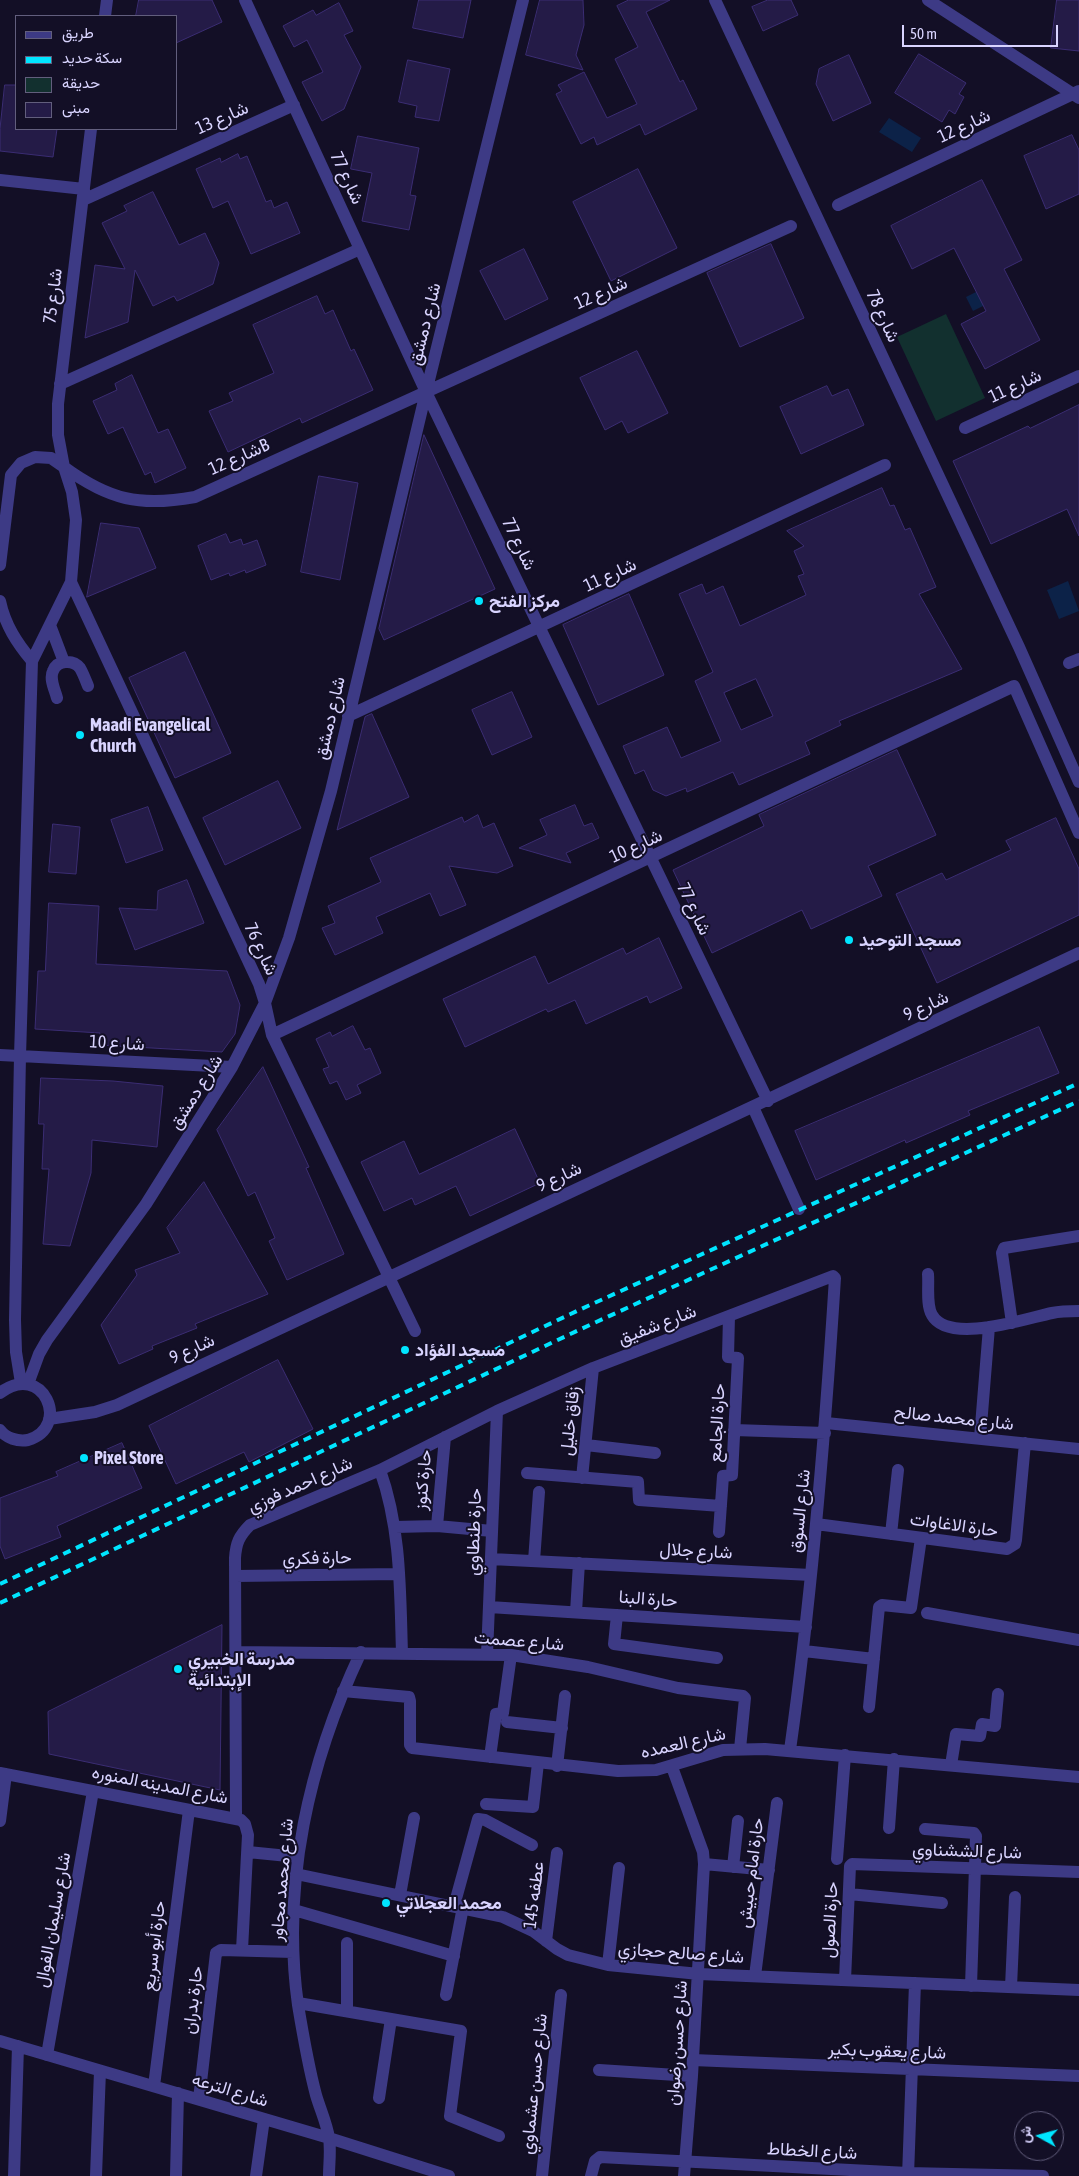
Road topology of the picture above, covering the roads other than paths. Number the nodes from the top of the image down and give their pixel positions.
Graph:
1 (107, 0) edge
2 (245, 0) edge
3 (523, 0) edge
4 (715, 0) edge
5 (928, 0) edge
6 (105, 15) edge
7 (1077, 94) edge
8 (294, 105) junction
9 (91, 130) edge
10 (0, 180) edge
11 (84, 195) junction
12 (838, 205) dead end
13 (791, 226) dead end
14 (360, 249) junction
15 (1079, 376) edge
16 (60, 384) junction
17 (426, 392) junction
18 (965, 428) dead end
19 (886, 465) dead end
20 (64, 467) junction
21 (4, 489) edge
22 (0, 565) edge
23 (71, 582) junction
24 (0, 601) edge
25 (50, 625) junction
26 (540, 627) junction
27 (32, 661) junction
28 (64, 662) junction
29 (88, 686) dead end
30 (58, 698) dead end
31 (348, 716) junction
32 (1079, 782) edge
33 (1079, 832) edge
34 (650, 858) junction
35 (1079, 953) edge
36 (266, 1003) junction
37 (272, 1035) junction
38 (0, 1055) edge
39 (20, 1056) junction
40 (232, 1067) junction
41 (768, 1100) junction
42 (753, 1107) junction
43 (799, 1209) dead end
44 (1079, 1236) edge
45 (928, 1274) dead end
46 (388, 1276) junction
47 (832, 1277) joint
48 (1079, 1311) edge
49 (728, 1316) junction
50 (1012, 1323) junction
51 (989, 1327) junction
52 (415, 1331) dead end
53 (593, 1368) junction
54 (24, 1383) junction
55 (0, 1393) edge
56 (497, 1411) junction
57 (49, 1419) junction
58 (826, 1428) junction
59 (734, 1430) junction
60 (1, 1433) edge
61 (445, 1437) junction
62 (980, 1438) junction
63 (1025, 1443) junction
64 (586, 1445) junction
65 (1079, 1449) edge
66 (655, 1453) dead end
67 (380, 1470) junction
68 (898, 1470) dead end
69 (527, 1473) dead end
70 (582, 1478) junction
71 (539, 1492) dead end
72 (721, 1506) junction
73 (816, 1524) junction
74 (437, 1526) junction
75 (395, 1527) junction
76 (492, 1531) junction
77 (719, 1532) dead end
78 (891, 1534) junction
79 (920, 1538) junction
80 (491, 1559) junction
81 (534, 1561) junction
82 (579, 1563) junction
83 (399, 1574) junction
84 (811, 1575) junction
85 (235, 1576) junction
86 (489, 1607) junction
87 (576, 1612) junction
88 (927, 1614) dead end
89 (617, 1615) junction
90 (806, 1627) junction
91 (1079, 1640) edge
92 (804, 1651) junction
93 (236, 1652) junction
94 (361, 1652) junction
95 (402, 1653) junction
96 (487, 1654) junction
97 (511, 1655) junction
98 (717, 1658) dead end
99 (874, 1660) junction
100 (343, 1691) junction
101 (998, 1694) dead end
102 (565, 1696) dead end
103 (869, 1708) dead end
104 (507, 1722) dead end
105 (562, 1728) junction
106 (740, 1748) junction
107 (790, 1750) junction
108 (845, 1755) junction
109 (490, 1757) junction
110 (894, 1759) junction
111 (538, 1763) junction
112 (951, 1765) junction
113 (557, 1766) junction
114 (672, 1767) junction
115 (3, 1773) edge
116 (1079, 1777) edge
117 (93, 1791) junction
118 (777, 1803) dead end
119 (486, 1804) dead end
120 (189, 1810) junction
121 (236, 1817) junction
122 (414, 1818) dead end
123 (0, 1821) edge
124 (738, 1821) dead end
125 (889, 1828) dead end
126 (925, 1829) dead end
127 (532, 1845) dead end
128 (248, 1852) junction
129 (557, 1853) dead end
130 (298, 1857) junction
131 (837, 1859) dead end
132 (704, 1864) junction
133 (853, 1864) joint
134 (732, 1867) junction
135 (619, 1868) dead end
136 (975, 1868) junction
137 (769, 1870) junction
138 (1079, 1872) edge
139 (296, 1874) junction
140 (848, 1894) junction
141 (400, 1895) junction
142 (1015, 1898) dead end
143 (942, 1903) dead end
144 (459, 1906) junction
145 (294, 1910) junction
146 (546, 1941) junction
147 (347, 1943) dead end
148 (242, 1950) junction
149 (293, 1952) junction
150 (454, 1956) junction
151 (608, 1965) junction
152 (699, 1974) junction
153 (755, 1976) junction
154 (845, 1980) junction
155 (915, 1983) junction
156 (971, 1986) junction
157 (1011, 1987) junction
158 (1079, 1990) edge
159 (446, 1995) dead end
160 (561, 1995) dead end
161 (298, 2003) junction
162 (347, 2012) junction
163 (391, 2019) junction
164 (0, 2041) edge
165 (18, 2046) junction
166 (47, 2055) junction
167 (693, 2060) junction
168 (912, 2069) junction
169 (599, 2070) dead end
170 (100, 2071) junction
171 (692, 2076) junction
172 (1079, 2076) edge
173 (154, 2086) junction
174 (178, 2093) junction
175 (380, 2098) dead end
176 (199, 2099) junction
177 (264, 2118) junction
178 (500, 2136) dead end
179 (329, 2138) junction
180 (685, 2162) junction
181 (908, 2174) edge
182 (14, 2176) edge
183 (96, 2176) edge
184 (176, 2176) edge
185 (256, 2176) edge
186 (329, 2176) edge
187 (450, 2176) edge
188 (542, 2176) edge
189 (591, 2176) edge
190 (684, 2176) edge
191 (1044, 2176) edge

1 - 6 street
2 - 8 street, شارع 77
3 - 17 street, شارع دمشق
4 - 32 street, شارع 78
5 - 7 street
7 - 12 street, شارع 12
8 - 11 street, شارع 13
8 - 14 street, شارع 77
9 - 11 street, شارع 75
10 - 11 street
11 - 16 street, شارع 75
13 - 17 street, شارع 12
14 - 16 street
14 - 17 street, شارع 77
15 - 18 street, شارع 11
16 - 20 street, شارع 75
17 - 20 street, شارع 12B
17 - 26 street, شارع 77
17 - 31 street, شارع دمشق
19 - 26 street, شارع 11
20 - 21 street
20 - 23 street, شارع 75
21 - 22 street
23 - 25 street, شارع 75
23 - 36 street, شارع 76
24 - 27 street
25 - 27 street, شارع 75
25 - 28 street
26 - 31 street, شارع 11
26 - 34 street, شارع 77
27 - 39 street, شارع 75
28 - 29 street
28 - 30 street
31 - 36 street, شارع دمشق
33 - 34 street, شارع 10
34 - 37 street, شارع 10
34 - 41 street, شارع 77
35 - 41 street, شارع 9
36 - 37 street, شارع 76
36 - 40 street, شارع دمشق
37 - 46 street, شارع 76
38 - 39 street, شارع 10
39 - 40 street, شارع 10
39 - 54 street, شارع 75
40 - 54 street, شارع دمشق
41 - 42 street, شارع 9
42 - 43 street
42 - 46 street, شارع 9
44 - 50 street
45 - 51 street
46 - 52 street, شارع 76
46 - 57 street, شارع 9
47 - 49 street, شارع شفيق
47 - 58 street, شارع السوق
48 - 50 street
49 - 53 street, شارع شفيق
49 - 59 street, حارة الجامع
50 - 51 street
51 - 62 street
53 - 56 street, شارع شفيق
53 - 64 street, زقاق خليل
54 - 55 street
54 - 57 street
56 - 61 street, شارع احمد فوزي
56 - 76 street, حارة طنطاوي
57 - 60 street
58 - 59 street, شارع محمد صالح
58 - 62 street, شارع محمد صالح
58 - 73 street, شارع السوق
59 - 72 street, حارة الجامع
61 - 67 street, شارع احمد فوزي
61 - 74 street, حارة كنوز
62 - 63 street, شارع محمد صالح
63 - 65 street, شارع محمد صالح
63 - 79 street, حارة الاغاوات
64 - 66 street
64 - 70 street, زقاق خليل
67 - 75 street
67 - 85 street, شارع احمد فوزي
68 - 78 street
69 - 70 street
70 - 72 street
71 - 81 street
72 - 77 street, حارة الجامع
73 - 78 street, حارة الاغاوات
73 - 84 street, شارع السوق
74 - 75 street
74 - 76 street
75 - 83 street
76 - 80 street, حارة طنطاوي
78 - 79 street, حارة الاغاوات
79 - 99 street
80 - 81 street, شارع جلال
80 - 86 street, حارة طنطاوي
81 - 82 street, شارع جلال
82 - 84 street, شارع جلال
82 - 87 street
83 - 85 street, حارة فكري
83 - 95 street
84 - 90 street, شارع السوق
85 - 93 street, شارع احمد فوزي
86 - 87 street, حارة البنا
86 - 96 street, حارة طنطاوي
87 - 89 street, حارة البنا
88 - 91 street
89 - 90 street, حارة البنا
89 - 98 street
90 - 92 street, شارع السوق
92 - 99 street
92 - 107 street, شارع السوق
93 - 94 street, شارع عصمت
93 - 121 street, شارع احمد فوزي
94 - 95 street, شارع عصمت
94 - 100 street, شارع محمد مجاور
95 - 96 street, شارع عصمت
96 - 97 street, شارع عصمت
97 - 106 street, شارع عصمت
97 - 109 street
99 - 103 street
100 - 109 street, شارع العمده
100 - 130 street, شارع محمد مجاور
101 - 112 street
102 - 105 street
104 - 105 street
105 - 113 street
106 - 107 street, شارع العمده
106 - 114 street, شارع العمده
107 - 108 street, شارع العمده
108 - 110 street, شارع العمده
108 - 131 street
109 - 111 street, شارع العمده
110 - 112 street, شارع العمده
110 - 125 street
111 - 113 street, شارع العمده
111 - 119 street
112 - 116 street, شارع العمده
113 - 114 street, شارع العمده
114 - 132 street, شارع حسن رضوان
115 - 117 street, شارع المدينه المنوره
115 - 123 street
117 - 120 street, شارع المدينه المنوره
117 - 166 street, شارع سليمان الفوال
118 - 137 street, حارة امام حبيش
120 - 121 street, شارع المدينه المنوره
120 - 173 street, حارة أبو سريع
121 - 128 street, شارع المدينه المنوره
122 - 141 street
124 - 134 street
126 - 136 street
127 - 144 street
128 - 130 street
128 - 148 street, شارع المدينه المنوره
129 - 146 street, عطفه 145
130 - 139 street, شارع محمد مجاور
132 - 134 street
132 - 152 street, شارع حسن رضوان
133 - 136 street, شارع الششناوي
133 - 140 street, حارة الصول
134 - 137 street
135 - 151 street
136 - 138 street, شارع الششناوي
136 - 156 street
137 - 153 street, حارة امام حبيش
139 - 141 street, شارع صالح حجازي
139 - 145 street, شارع محمد مجاور
140 - 143 street
140 - 154 street, حارة الصول
141 - 144 street, شارع صالح حجازي
142 - 157 street
144 - 146 street, شارع صالح حجازي
144 - 150 street
145 - 149 street, شارع محمد مجاور
145 - 150 street
146 - 151 street, شارع صالح حجازي
147 - 162 street
148 - 149 street, حارة بدران
148 - 176 street, حارة بدران
149 - 161 street, شارع محمد مجاور
150 - 159 street
151 - 152 street, شارع صالح حجازي
152 - 153 street, شارع صالح حجازي
152 - 167 street, شارع حسن رضوان
153 - 154 street, شارع صالح حجازي
154 - 155 street, شارع صالح حجازي
155 - 156 street, شارع صالح حجازي
155 - 168 street
156 - 157 street, شارع صالح حجازي
157 - 158 street, شارع صالح حجازي
160 - 188 street, شارع حسن عشماوي
161 - 162 street
161 - 179 street, شارع محمد مجاور
162 - 163 street
163 - 175 street
163 - 178 street
164 - 165 street, شارع الترعه
165 - 166 street, شارع الترعه
165 - 182 street
166 - 170 street, شارع الترعه
167 - 168 street, شارع يعقوب بكير
167 - 171 street, شارع حسن رضوان
168 - 172 street, شارع يعقوب بكير
168 - 181 street
169 - 171 street
170 - 173 street, شارع الترعه
170 - 183 street
171 - 180 street, شارع حسن رضوان
173 - 174 street, شارع الترعه
174 - 176 street, شارع الترعه
174 - 184 street
176 - 177 street, شارع الترعه
177 - 179 street, شارع الترعه
177 - 185 street
179 - 186 street, شارع محمد مجاور
179 - 187 street, شارع الترعه
180 - 181 street, شارع الخطاط
180 - 189 street, شارع الخطاط
180 - 190 street, شارع حسن رضوان
181 - 191 street, شارع الخطاط

